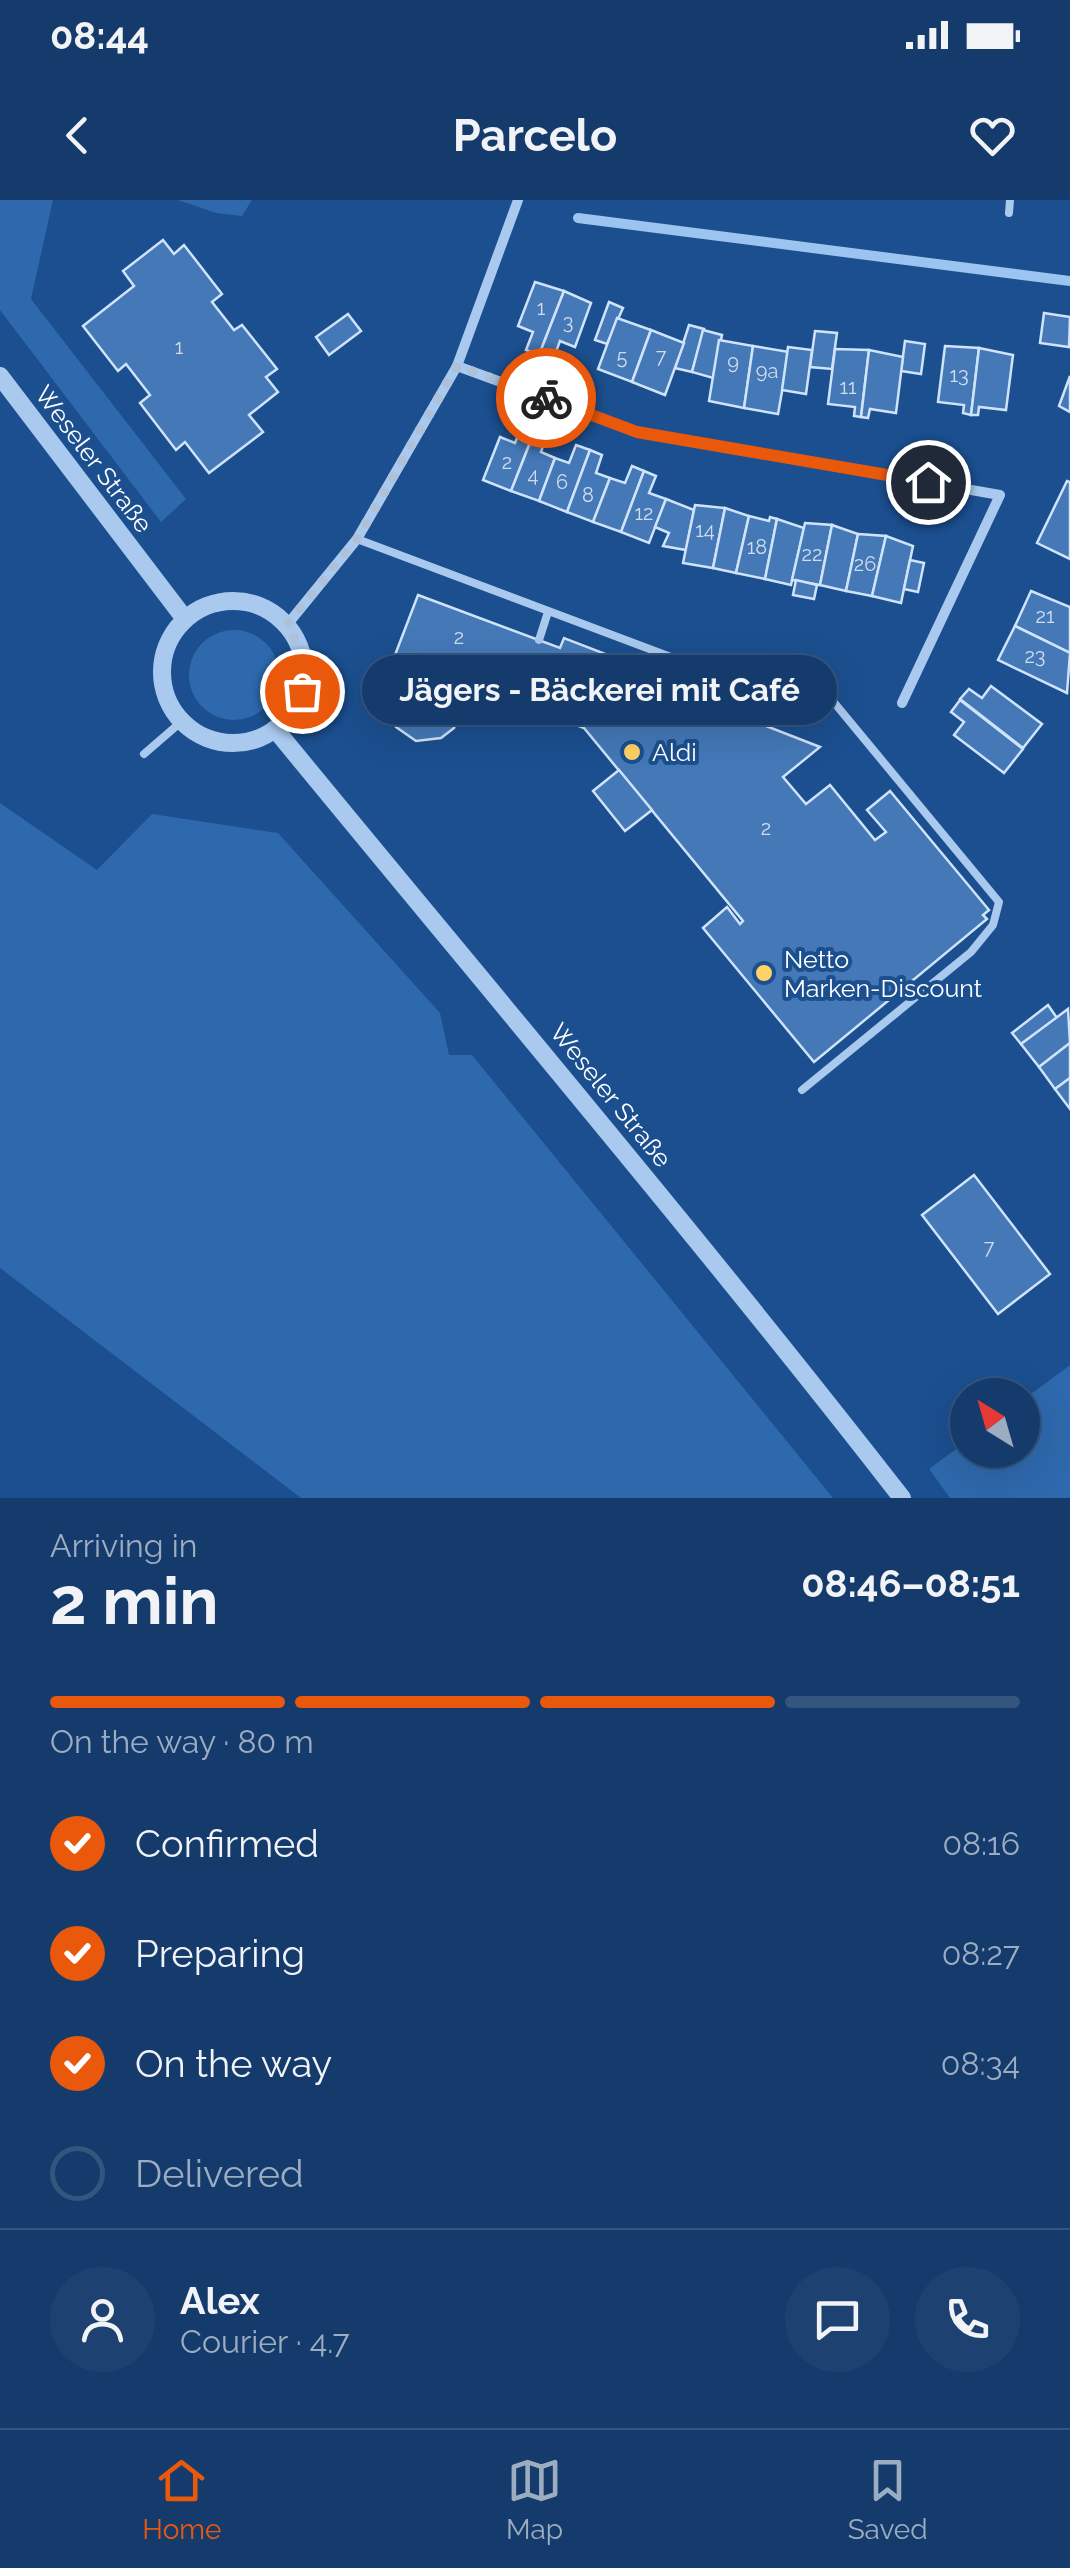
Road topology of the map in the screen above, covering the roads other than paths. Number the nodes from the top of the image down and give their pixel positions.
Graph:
1 (518, 200) edge
2 (1010, 200) edge
3 (1009, 213) dead end
4 (457, 366) junction
5 (0, 376) edge
6 (357, 539) junction
7 (548, 612) junction
8 (185, 619) junction
9 (287, 625) junction
10 (539, 640) dead end
11 (517, 702) dead end
12 (902, 703) dead end
13 (182, 722) junction
14 (510, 724) dead end
15 (275, 729) junction
16 (144, 754) dead end
17 (802, 1090) dead end
18 (902, 1498) edge

1 - 4 street
2 - 3 lane
4 - 6 street
4 - 12 street
5 - 8 street, Weseler Straße
6 - 7 lane
6 - 9 street
7 - 10 lane
7 - 17 lane
8 - 9 street
8 - 13 street
9 - 15 street
11 - 14 lane
13 - 15 street
13 - 16 lane
15 - 18 street, Weseler Straße

